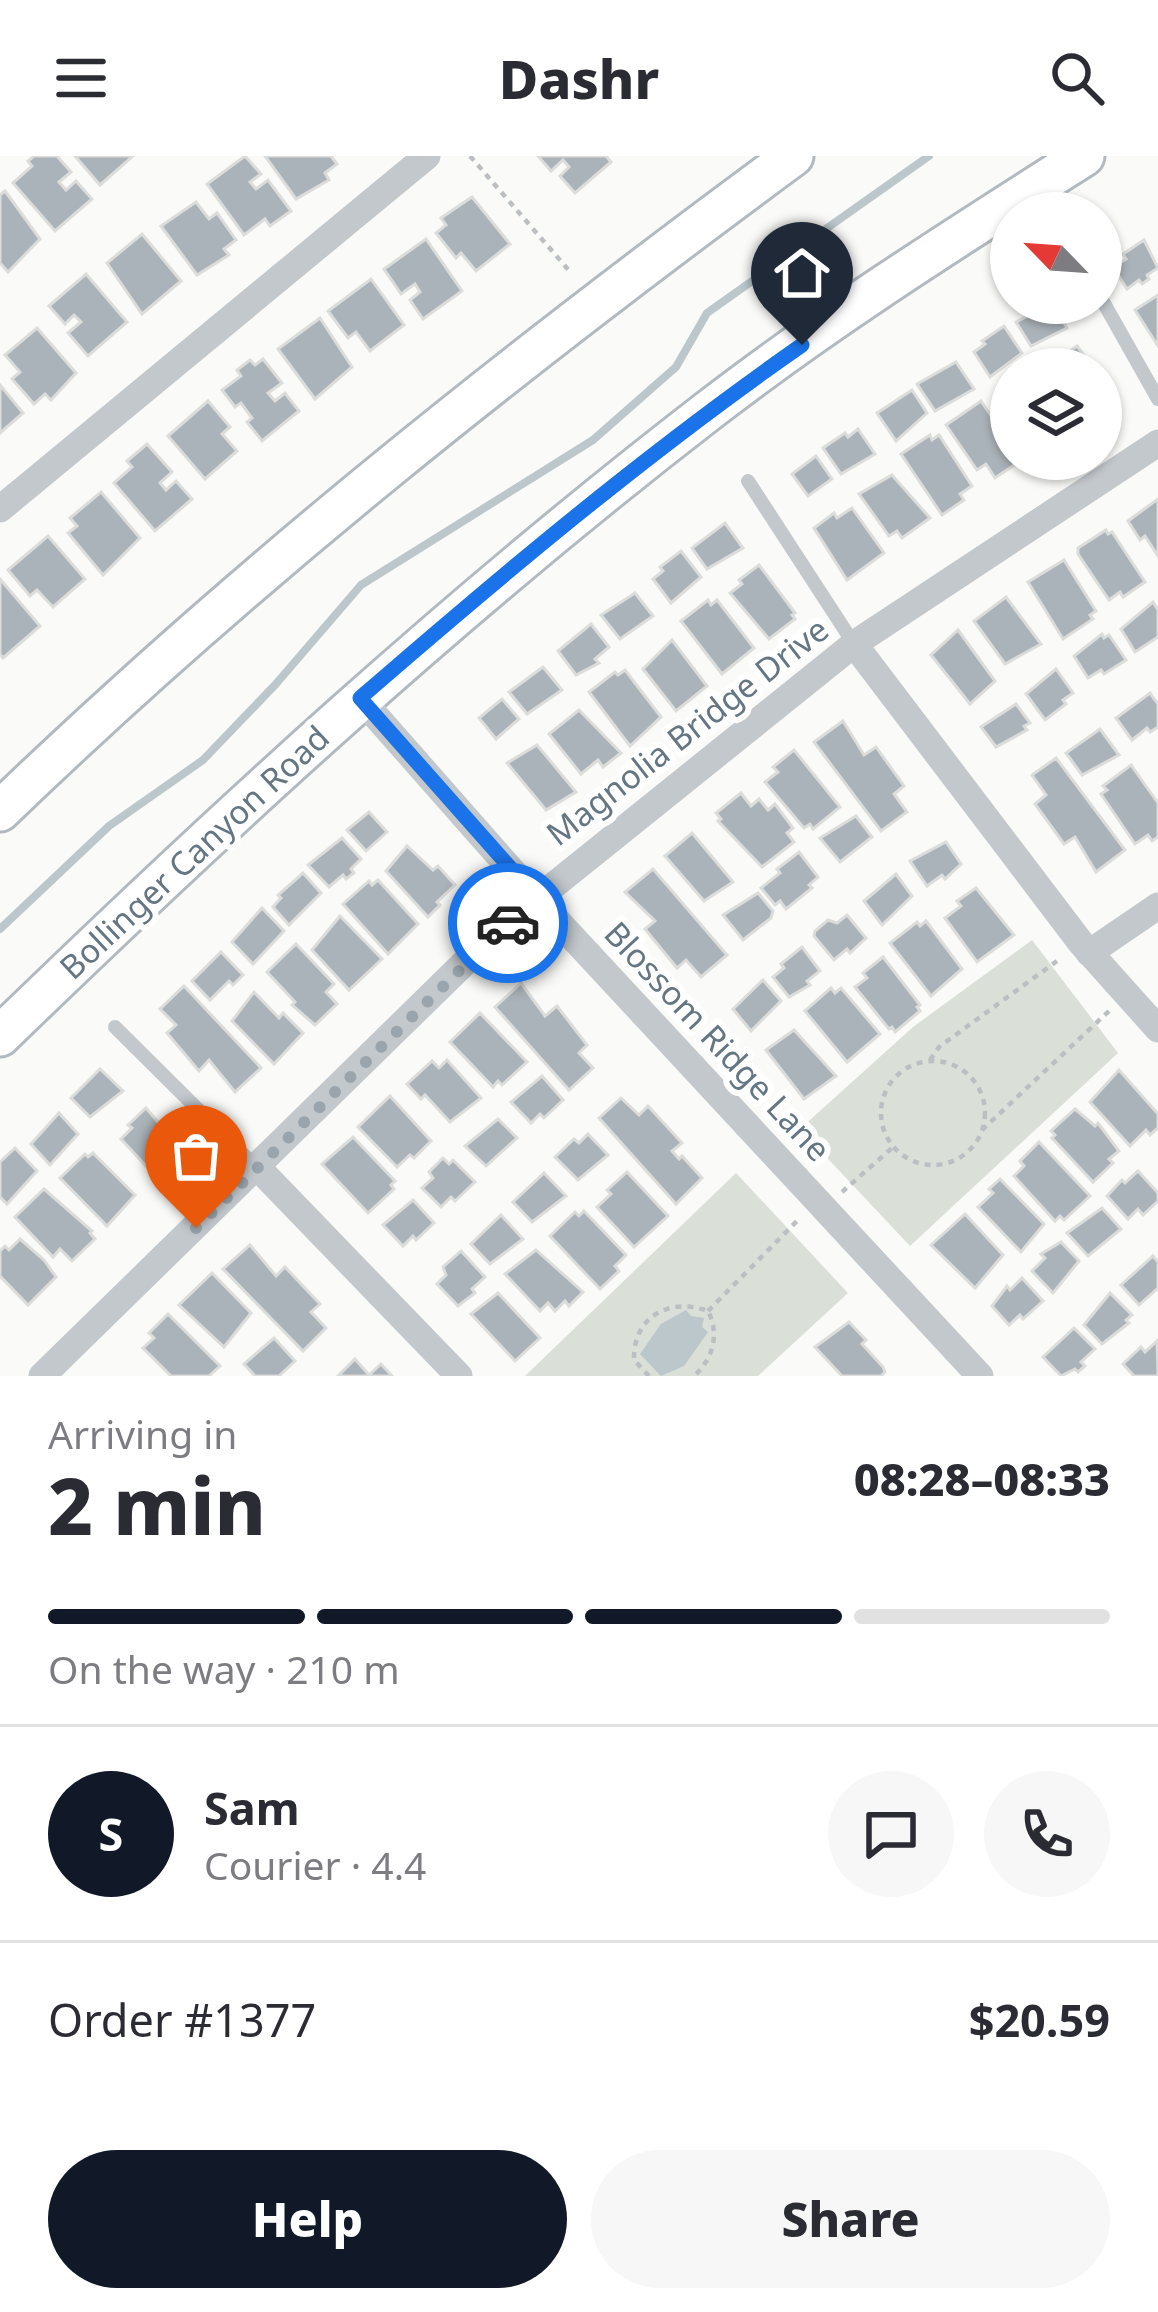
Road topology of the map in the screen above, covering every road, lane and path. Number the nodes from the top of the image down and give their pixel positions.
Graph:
1 (427, 156) edge
2 (470, 156) edge
3 (793, 156) edge
4 (1084, 156) edge
5 (572, 274) dead end
6 (1116, 324) edge
7 (1158, 399) edge
8 (1158, 443) edge
9 (748, 481) dead end
10 (0, 509) edge
11 (854, 644) junction
12 (360, 698) junction
13 (0, 811) edge
14 (537, 898) junction
15 (1158, 906) edge
16 (1085, 948) junction
17 (1126, 994) junction
18 (115, 1027) dead end
19 (1158, 1029) edge
20 (0, 1036) edge
21 (930, 1060) junction
22 (981, 1131) junction
23 (893, 1148) junction
24 (258, 1168) junction
25 (821, 1204) junction
26 (708, 1311) junction
27 (645, 1375) edge
28 (42, 1376) edge
29 (459, 1376) edge
30 (694, 1376) edge
31 (980, 1376) edge

1 - 10 street
2 - 5 path
3 - 13 main road
4 - 12 main road, Bollinger Canyon Road
6 - 7 lane
8 - 11 street, Magnolia Bridge Drive
9 - 11 lane
11 - 14 street, Magnolia Bridge Drive
11 - 16 street
12 - 14 street, Blossom Ridge Lane
12 - 20 main road, Bollinger Canyon Road
14 - 24 street, Magnolia Bridge Drive
14 - 25 street, Blossom Ridge Lane
15 - 16 street
16 - 17 street
16 - 21 path
17 - 19 street
17 - 22 path
18 - 24 lane
21 - 22 path
21 - 23 path
22 - 23 path
23 - 25 path
24 - 28 street, Magnolia Bridge Drive
24 - 29 street
25 - 26 path
25 - 31 street, Blossom Ridge Lane
26 - 27 path
26 - 30 path

